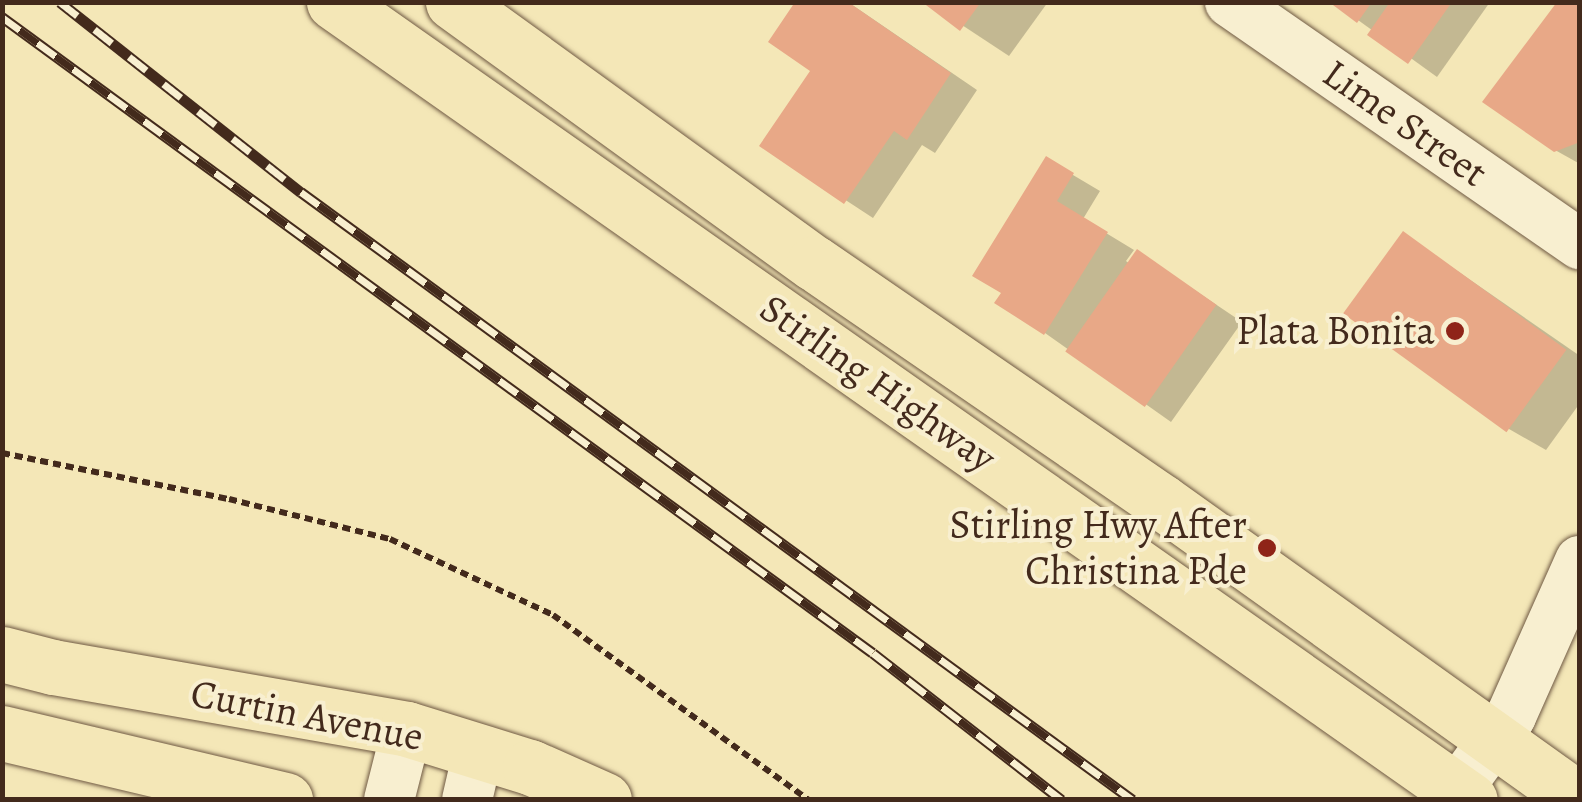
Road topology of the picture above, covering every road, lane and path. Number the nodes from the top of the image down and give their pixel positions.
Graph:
1 (334, 2) edge
2 (453, 2) edge
3 (1230, 2) edge
4 (1580, 244) edge
5 (2, 453) edge
6 (1580, 561) edge
7 (2, 654) edge
8 (407, 729) junction
9 (2, 733) edge
10 (1494, 740) junction
11 (473, 776) edge
12 (1464, 795) edge
13 (285, 800) edge
14 (390, 800) edge
15 (604, 800) edge
16 (808, 800) edge
17 (1579, 800) edge

1 - 12 main road, Stirling Highway
2 - 10 main road, Stirling Highway
3 - 4 street, Lime Street
5 - 16 path
6 - 10 street
7 - 8 main road, Curtin Avenue
8 - 11 main road, Curtin Avenue
8 - 14 street
9 - 13 main road, Curtin Avenue
10 - 12 street
10 - 17 main road, Stirling Highway
11 - 15 main road, Curtin Avenue

